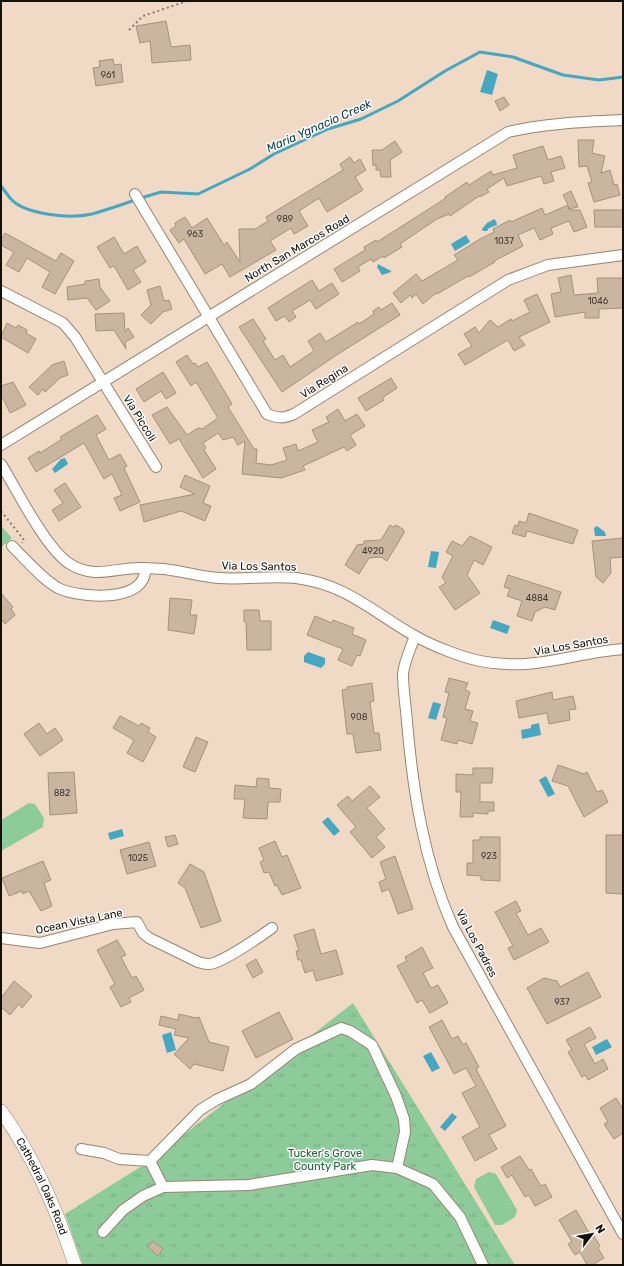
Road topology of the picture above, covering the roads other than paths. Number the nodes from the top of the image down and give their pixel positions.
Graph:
1 (623, 120) edge
2 (135, 194) dead end
3 (623, 255) edge
4 (1, 291) edge
5 (207, 317) junction
6 (103, 381) junction
7 (1, 445) edge
8 (1, 464) edge
9 (156, 467) dead end
10 (16, 546) road end
11 (145, 568) junction
12 (415, 636) junction
13 (623, 648) edge
14 (272, 928) dead end
15 (1, 938) edge
16 (1, 1111) edge
17 (81, 1149) dead end
18 (150, 1161) junction
19 (397, 1168) junction
20 (163, 1187) junction
21 (103, 1232) dead end
22 (623, 1234) edge
23 (75, 1265) edge
24 (483, 1265) edge

1 - 5 street, North San Marcos Road
2 - 5 street, Via Regina
3 - 5 street, Via Regina
4 - 6 street, Via Piccoli
5 - 6 street, North San Marcos Road
6 - 7 street, North San Marcos Road
6 - 9 street, Via Piccoli
8 - 11 street, Via Los Santos
10 - 11 street
11 - 12 street, Via Los Santos
12 - 13 street, Via Los Santos
12 - 22 street, Via Los Padres
14 - 15 street, Ocean Vista Lane
16 - 23 main road, Cathedral Oaks Road
17 - 18 street
18 - 19 street
18 - 20 street
19 - 20 street
19 - 24 street
20 - 21 street

